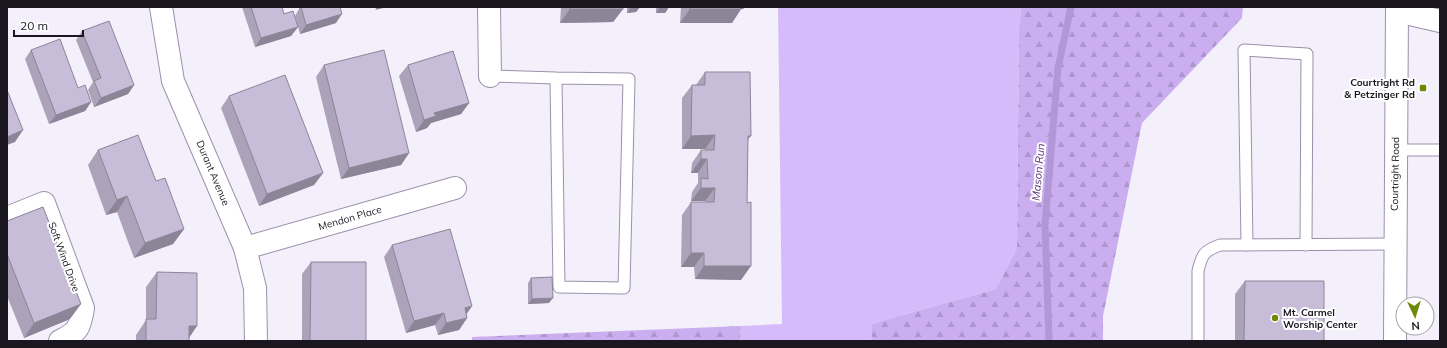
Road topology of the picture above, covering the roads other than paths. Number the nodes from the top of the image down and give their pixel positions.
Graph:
1 (161, 7) edge
2 (490, 7) edge
3 (1392, 8) edge
4 (1440, 21) edge
5 (490, 76) joint
6 (556, 78) junction
7 (1395, 150) junction
8 (1440, 150) edge
9 (455, 188) dead end
10 (7, 218) edge
11 (1394, 244) junction
12 (1247, 245) junction
13 (1306, 245) junction
14 (245, 248) junction
15 (60, 341) edge
16 (256, 341) edge
17 (1198, 341) edge
18 (1395, 341) edge

1 - 14 street, Durant Avenue
2 - 5 street
3 - 4 street
3 - 7 street, Courtright Road
5 - 6 lane
6 - 6 lane
7 - 8 lane
7 - 11 street, Courtright Road
9 - 14 street, Mendon Place
10 - 15 street, Soft Wind Drive
11 - 13 lane
11 - 18 street, Courtright Road
12 - 13 lane
12 - 13 lane
12 - 17 lane
14 - 16 street, Durant Avenue

